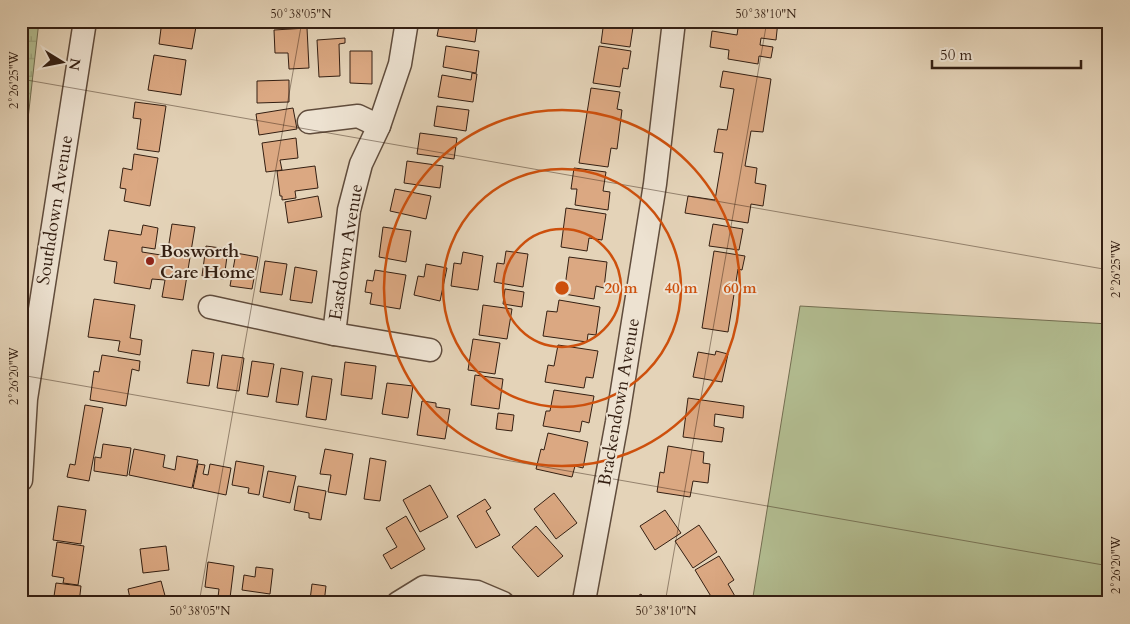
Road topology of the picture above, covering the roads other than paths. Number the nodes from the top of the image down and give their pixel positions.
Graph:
1 (85, 21) edge
2 (407, 21) edge
3 (674, 21) edge
4 (309, 122) dead end
5 (379, 126) junction
6 (210, 307) dead end
7 (334, 334) junction
8 (430, 350) dead end
9 (21, 480) edge
10 (398, 603) edge
11 (503, 603) edge
12 (582, 603) edge

1 - 9 street, Southdown Avenue
2 - 5 street, Eastdown Avenue
3 - 12 street, Brackendown Avenue
4 - 5 street
5 - 7 street, Eastdown Avenue
6 - 7 street
7 - 8 street, Eastdown Avenue
10 - 11 street

